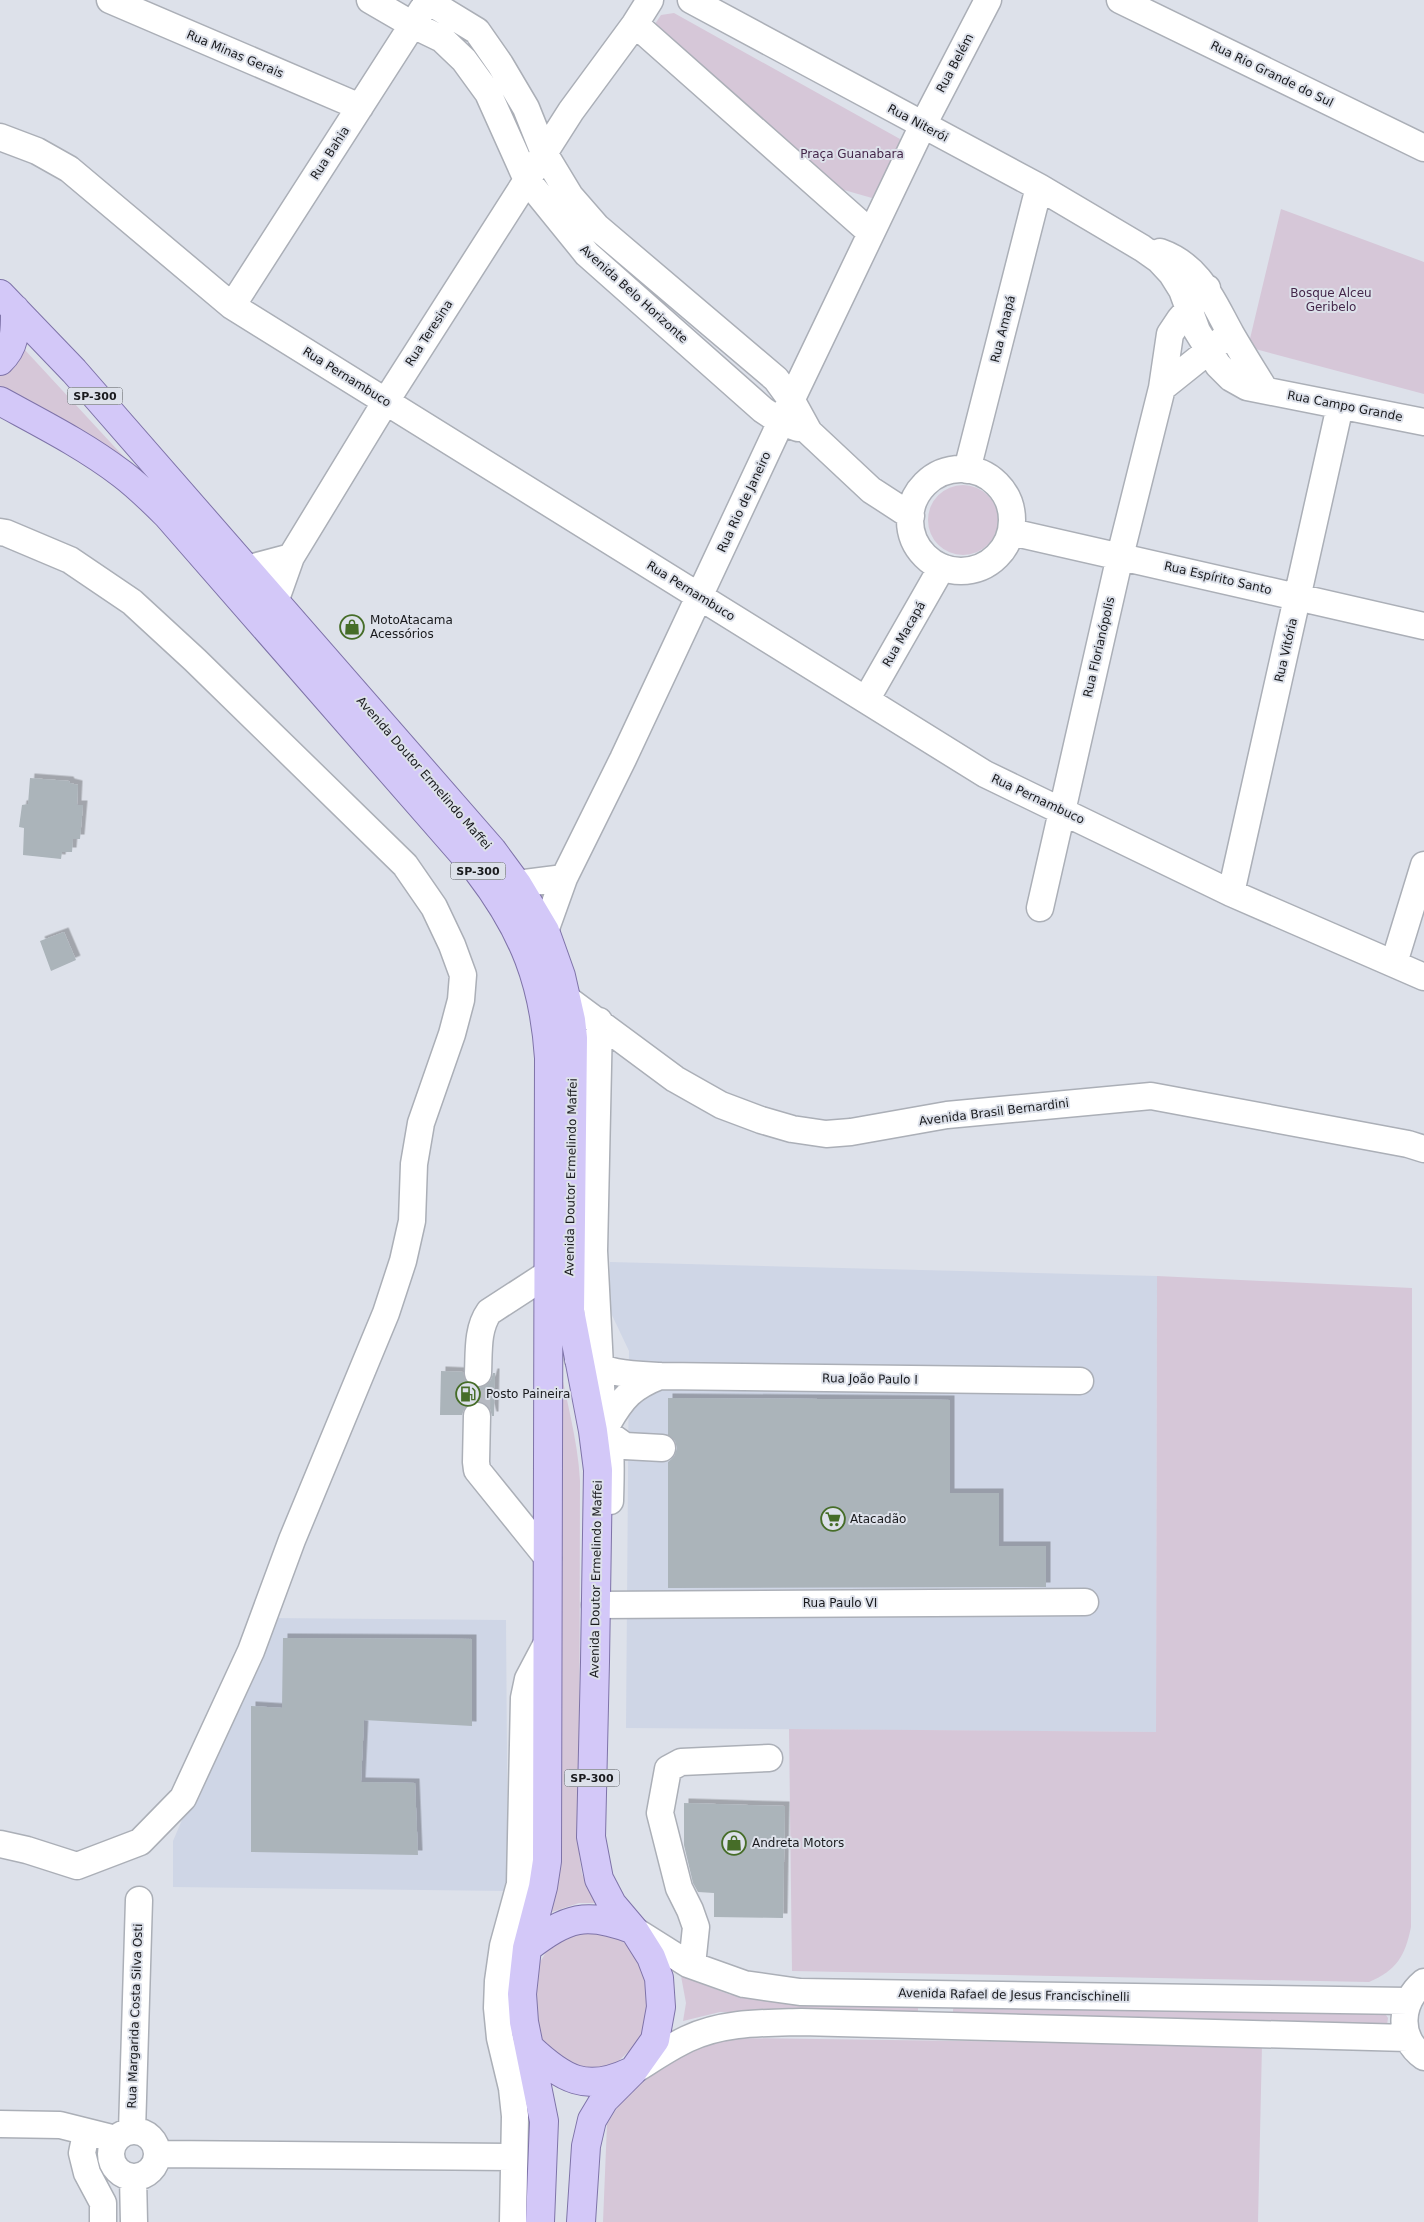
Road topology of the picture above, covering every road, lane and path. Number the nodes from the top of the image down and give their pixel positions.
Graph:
1 (110, 0) edge
2 (370, 0) edge
3 (428, 0) edge
4 (650, 0) edge
5 (691, 0) edge
6 (988, 0) edge
7 (1120, 0) edge
8 (635, 24) junction
9 (412, 25) junction
10 (360, 107) junction
11 (526, 108) junction
12 (571, 111) junction
13 (923, 126) junction
14 (0, 137) edge
15 (1422, 140) edge
16 (544, 153) junction
17 (527, 180) junction
18 (1039, 188) junction
19 (871, 233) junction
20 (1142, 248) junction
21 (1207, 288) junction
22 (7, 302) edge
23 (232, 306) junction
24 (1188, 309) junction
25 (1231, 333) junction
26 (1209, 350) junction
27 (0, 361) edge
28 (1231, 378) junction
29 (1171, 380) junction
30 (1265, 390) junction
31 (0, 401) edge
32 (386, 401) junction
33 (1340, 406) junction
34 (786, 411) junction
35 (1424, 422) edge
36 (967, 470) junction
37 (911, 516) junction
38 (0, 532) edge
39 (1011, 532) junction
40 (1120, 556) junction
41 (291, 557) junction
42 (942, 567) junction
43 (246, 569) junction
44 (699, 596) junction
45 (1298, 596) junction
46 (275, 602) junction
47 (1424, 626) edge
48 (866, 700) junction
49 (1062, 810) junction
50 (1424, 865) edge
51 (564, 878) junction
52 (517, 884) junction
53 (1232, 894) junction
54 (1040, 908) dead end
55 (545, 931) junction
56 (1394, 963) junction
57 (1424, 977) edge
58 (567, 999) junction
59 (599, 1021) junction
60 (1424, 1149) edge
61 (549, 1273) junction
62 (589, 1365) junction
63 (478, 1373) tunnel mouth
64 (661, 1376) junction
65 (1080, 1381) dead end
66 (477, 1416) tunnel mouth
67 (607, 1421) junction
68 (634, 1448) junction
69 (662, 1448) dead end
70 (611, 1465) junction
71 (596, 1529) junction
72 (548, 1558) junction
73 (1085, 1602) dead end
74 (595, 1605) junction
75 (547, 1643) junction
76 (769, 1758) dead end
77 (0, 1844) edge
78 (139, 1900) dead end
79 (634, 1930) junction
80 (526, 1948) junction
81 (1424, 1964) edge
82 (692, 1965) junction
83 (1415, 1991) edge
84 (938, 1994) junction
85 (937, 2026) junction
86 (530, 2048) junction
87 (1418, 2053) edge
88 (633, 2071) junction
89 (0, 2124) edge
90 (86, 2133) junction
91 (124, 2135) junction
92 (157, 2154) junction
93 (514, 2157) junction
94 (133, 2177) junction
95 (103, 2222) edge
96 (134, 2222) edge
97 (513, 2222) edge
98 (540, 2222) edge
99 (581, 2222) edge

1 - 10 street, Rua Minas Gerais
2 - 9 street, Avenida Belo Horizonte
3 - 9 street, Rua Bahia
3 - 11 street, Avenida Belo Horizonte
4 - 8 street, Rua Teresina
5 - 13 street, Rua Niterói
6 - 13 street, Rua Belém
7 - 15 street, Rua Rio Grande do Sul
8 - 12 street, Rua Teresina
8 - 19 street
9 - 10 street, Rua Bahia
9 - 17 street, Avenida Belo Horizonte
10 - 23 street, Rua Bahia
11 - 12 street
11 - 16 street, Avenida Belo Horizonte
12 - 16 street, Rua Teresina
13 - 18 street, Rua Niterói
13 - 19 street, Rua Rio de Janeiro
14 - 23 street, Rua Pernambuco
16 - 17 street, Rua Teresina
16 - 34 street, Avenida Belo Horizonte
17 - 32 street, Rua Teresina
17 - 34 street, Avenida Belo Horizonte
18 - 20 street, Rua Niterói
18 - 36 street, Rua Amapá
19 - 34 street, Rua Rio de Janeiro
20 - 21 street, Rua Niterói
20 - 24 street, Rua Niterói
21 - 24 street, Rua Florianópolis
21 - 25 street, Rua Niterói
22 - 27 main road
22 - 43 main road, Avenida Doutor Ermelindo Maffei / SP-300
23 - 32 street, Rua Pernambuco
24 - 26 street, Rua Niterói
24 - 29 street, Rua Florianópolis
25 - 26 street
25 - 30 street
26 - 28 street, Rua Campo Grande
26 - 29 street
28 - 29 street
28 - 30 street, Rua Campo Grande
29 - 40 street, Rua Florianópolis
30 - 33 street, Rua Campo Grande
31 - 61 main road, Avenida Doutor Ermelindo Maffei / SP-300
32 - 41 street, Rua Teresina
32 - 44 street, Rua Pernambuco
33 - 35 street, Rua Campo Grande
33 - 45 street, Rua Vitória
34 - 37 street, Avenida Belo Horizonte
34 - 44 street, Rua Rio de Janeiro
36 - 37 street
36 - 39 street
37 - 42 street
38 - 77 street
39 - 40 street, Rua Espírito Santo
39 - 42 street
40 - 45 street, Rua Espírito Santo
40 - 49 street, Rua Florianópolis
41 - 43 street
41 - 46 street, Rua Teresina
42 - 48 street, Rua Macapá
43 - 46 main road, Avenida Doutor Ermelindo Maffei / SP-300
44 - 48 street, Rua Pernambuco
44 - 51 street, Rua Rio de Janeiro
45 - 47 street, Rua Espírito Santo
45 - 53 street, Rua Vitória
46 - 52 main road, Avenida Doutor Ermelindo Maffei / SP-300
48 - 49 street, Rua Pernambuco
49 - 53 street, Rua Pernambuco
49 - 54 street, Rua Florianópolis
50 - 56 street
51 - 52 street
51 - 55 street, Rua Rio de Janeiro
52 - 55 main road, Avenida Doutor Ermelindo Maffei / SP-300
53 - 56 street, Rua Pernambuco
55 - 58 main road, Avenida Doutor Ermelindo Maffei / SP-300
56 - 57 street, Rua Pernambuco
58 - 59 street, Avenida Brasil Bernardini
58 - 62 main road, Avenida Doutor Ermelindo Maffei / SP-300
59 - 60 street, Avenida Brasil Bernardini
59 - 62 street
61 - 63 street
61 - 72 main road, Avenida Doutor Ermelindo Maffei / SP-300
62 - 64 street, Rua João Paulo I
62 - 67 street
62 - 71 main road, Avenida Doutor Ermelindo Maffei / SP-300
64 - 65 street, Rua João Paulo I
64 - 67 street, Rua João Paulo I
66 - 72 street
67 - 68 street
67 - 70 street
68 - 69 street
68 - 70 street
70 - 71 street
71 - 74 main road, Avenida Doutor Ermelindo Maffei / SP-300
72 - 75 main road, Avenida Doutor Ermelindo Maffei / SP-300
73 - 74 street, Rua Paulo VI
74 - 79 main road, Avenida Doutor Ermelindo Maffei / SP-300
75 - 80 main road, Avenida Doutor Ermelindo Maffei / SP-300
75 - 93 street
76 - 82 street
78 - 91 street, Rua Margarida Costa Silva Osti
79 - 80 main road
79 - 82 street, Avenida Rafael de Jesus Francischinelli
79 - 88 main road, Avenida Doutor Ermelindo Maffei / SP-300
80 - 86 main road, Avenida Doutor Ermelindo Maffei / SP-300
81 - 83 street
82 - 84 street, Avenida Rafael de Jesus Francischinelli
83 - 84 street, Avenida Rafael de Jesus Francischinelli
83 - 87 street
84 - 85 street
85 - 87 street
85 - 88 street
86 - 88 main road
86 - 98 main road, Avenida Doutor Ermelindo Maffei / SP-300
88 - 99 main road, Avenida Doutor Ermelindo Maffei / SP-300
89 - 90 street
90 - 91 street
90 - 95 street
91 - 92 street
91 - 94 street
92 - 93 street
92 - 94 street
93 - 97 street
94 - 96 street

